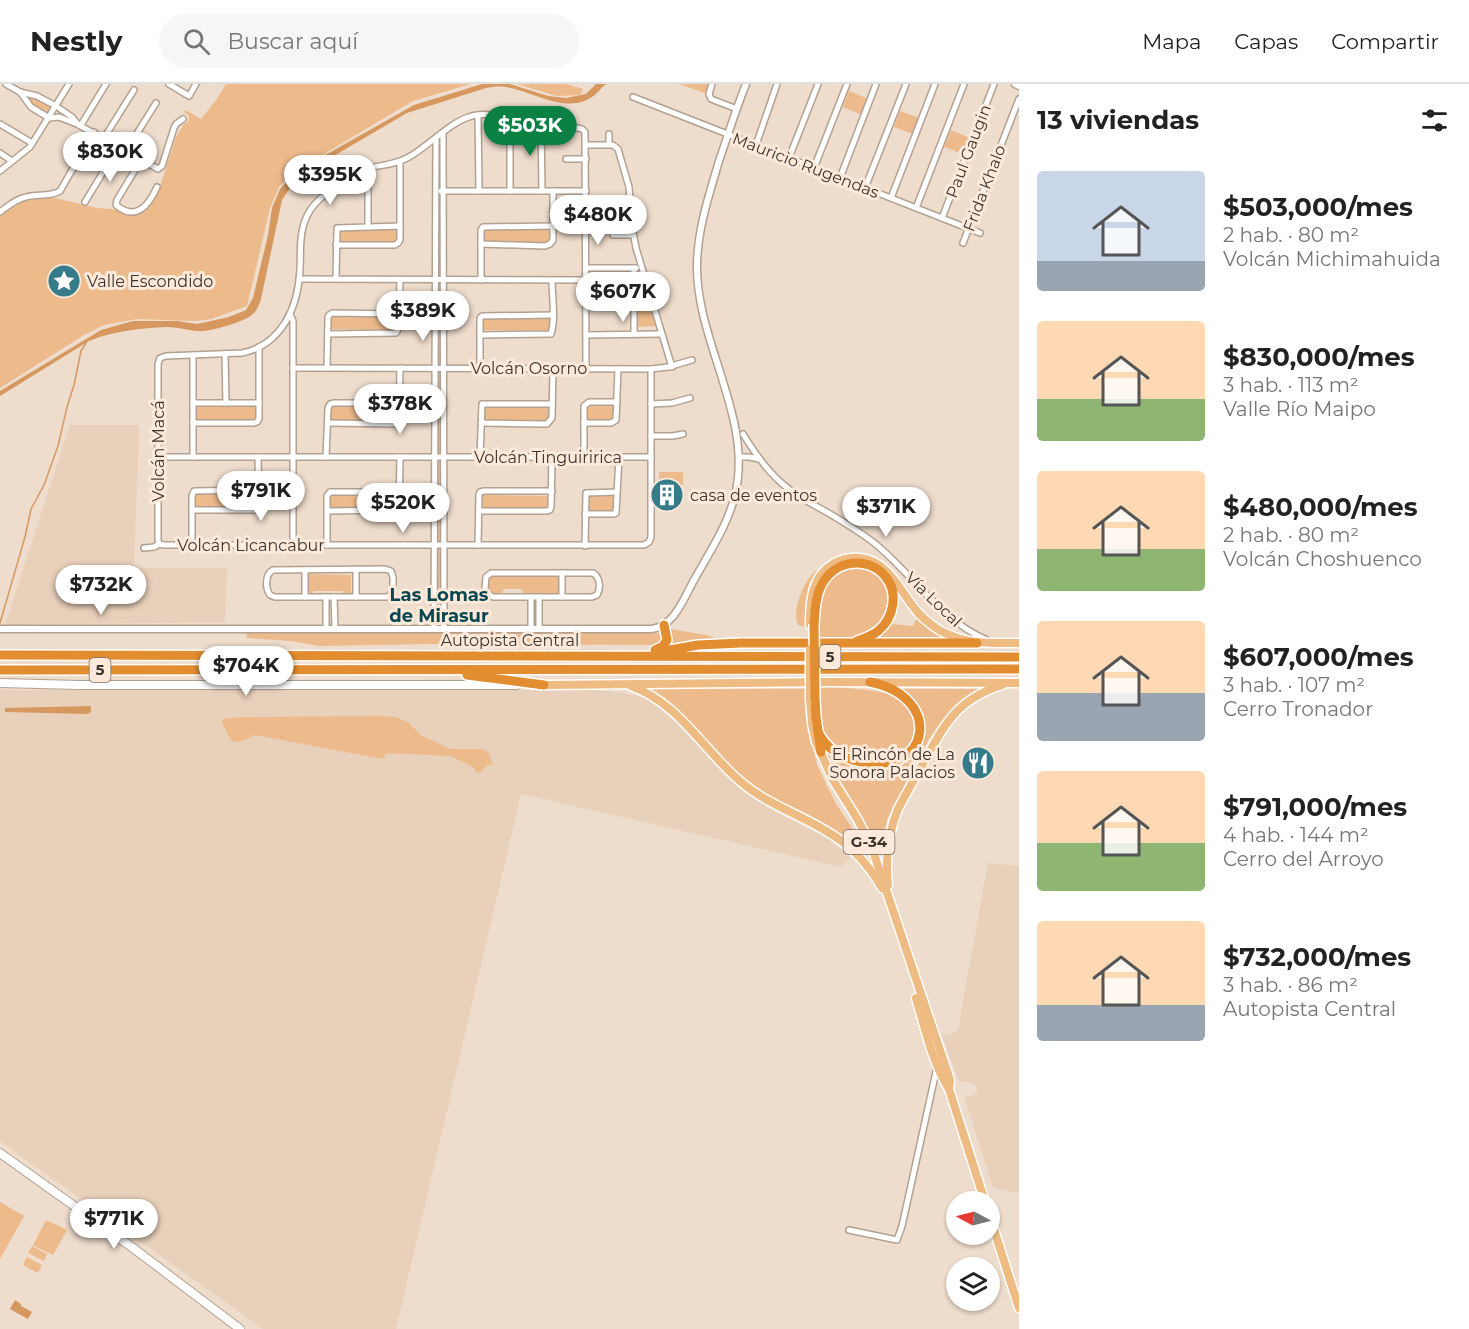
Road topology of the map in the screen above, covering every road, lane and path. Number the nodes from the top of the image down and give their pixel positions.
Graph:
1 (6, 84) edge
2 (69, 84) edge
3 (106, 84) edge
4 (169, 84) edge
5 (196, 84) edge
6 (712, 84) edge
7 (746, 84) edge
8 (777, 84) edge
9 (818, 84) edge
10 (847, 84) edge
11 (876, 84) edge
12 (906, 84) edge
13 (935, 84) edge
14 (964, 84) edge
15 (994, 84) edge
16 (1015, 84) edge
17 (1019, 86) edge
18 (134, 90) dead end
19 (20, 93) junction
20 (633, 97) dead end
21 (1019, 99) edge
22 (156, 103) dead end
23 (56, 106) junction
24 (737, 109) junction
25 (478, 115) junction
26 (49, 118) junction
27 (510, 118) junction
28 (183, 119) dead end
29 (541, 123) junction
30 (0, 124) edge
31 (79, 124) junction
32 (94, 132) junction
33 (443, 133) junction
34 (609, 134) dead end
35 (728, 134) junction
36 (104, 138) junction
37 (436, 139) junction
38 (32, 143) junction
39 (609, 144) junction
40 (586, 145) junction
41 (756, 145) junction
42 (118, 146) junction
43 (126, 151) junction
44 (0, 153) edge
45 (789, 158) junction
46 (566, 159) dead end
47 (586, 159) junction
48 (141, 160) junction
49 (12, 161) junction
50 (400, 162) junction
51 (368, 168) junction
52 (814, 168) junction
53 (0, 171) edge
54 (840, 178) junction
55 (157, 187) dead end
56 (865, 188) junction
57 (436, 191) junction
58 (443, 191) junction
59 (479, 191) junction
60 (510, 191) junction
61 (542, 191) junction
62 (553, 191) junction
63 (586, 191) junction
64 (891, 198) junction
65 (630, 201) junction
66 (85, 202) dead end
67 (586, 202) junction
68 (916, 208) junction
69 (0, 212) edge
70 (942, 218) junction
71 (400, 226) junction
72 (552, 226) junction
73 (368, 227) junction
74 (968, 228) junction
75 (980, 233) dead end
76 (613, 235) dead end
77 (633, 235) junction
78 (963, 243) dead end
79 (481, 244) junction
80 (336, 245) junction
81 (641, 267) junction
82 (586, 268) junction
83 (634, 268) junction
84 (299, 279) junction
85 (336, 279) junction
86 (400, 280) junction
87 (435, 280) junction
88 (443, 280) junction
89 (481, 280) junction
90 (552, 280) junction
91 (586, 280) junction
92 (609, 300) dead end
93 (634, 300) junction
94 (290, 314) junction
95 (400, 314) junction
96 (553, 315) junction
97 (327, 334) junction
98 (586, 334) junction
99 (634, 334) junction
100 (661, 334) junction
101 (480, 335) junction
102 (259, 347) junction
103 (225, 354) junction
104 (193, 355) junction
105 (692, 360) dead end
106 (672, 367) junction
107 (293, 368) junction
108 (327, 368) junction
109 (400, 368) junction
110 (435, 368) junction
111 (443, 368) junction
112 (480, 368) junction
113 (553, 368) junction
114 (586, 369) junction
115 (618, 369) junction
116 (651, 369) junction
117 (690, 398) dead end
118 (617, 402) junction
119 (193, 403) junction
120 (226, 403) junction
121 (259, 403) junction
122 (400, 404) junction
123 (552, 404) junction
124 (651, 404) junction
125 (193, 423) junction
126 (328, 423) junction
127 (481, 423) junction
128 (584, 423) junction
129 (683, 434) dead end
130 (743, 434) dead end
131 (651, 436) junction
132 (158, 457) junction
133 (193, 457) junction
134 (258, 457) junction
135 (293, 457) junction
136 (326, 457) junction
137 (400, 457) junction
138 (435, 457) junction
139 (444, 457) junction
140 (480, 457) junction
141 (552, 457) junction
142 (584, 457) junction
143 (619, 457) junction
144 (651, 457) junction
145 (739, 457) junction
146 (759, 459) junction
147 (258, 490) junction
148 (552, 491) junction
149 (399, 492) junction
150 (617, 492) junction
151 (192, 510) junction
152 (327, 511) junction
153 (479, 511) junction
154 (585, 514) junction
155 (159, 544) junction
156 (192, 545) junction
157 (293, 545) junction
158 (327, 545) junction
159 (435, 545) junction
160 (444, 545) junction
161 (478, 545) junction
162 (585, 546) junction
163 (144, 548) dead end
164 (356, 569) junction
165 (305, 570) junction
166 (562, 573) junction
167 (305, 597) junction
168 (326, 597) junction
169 (334, 597) junction
170 (356, 597) junction
171 (531, 597) junction
172 (539, 597) junction
173 (562, 597) junction
174 (812, 624) junction
175 (664, 625) junction
176 (0, 628) edge
177 (326, 629) junction
178 (335, 629) junction
179 (434, 629) junction
180 (444, 629) junction
181 (531, 629) junction
182 (539, 629) junction
183 (849, 643) junction
184 (977, 643) junction
185 (994, 643) junction
186 (1019, 643) edge
187 (0, 655) edge
188 (641, 656) junction
189 (1019, 657) edge
190 (1019, 669) edge
191 (0, 670) edge
192 (414, 670) junction
193 (870, 682) junction
194 (1015, 682) edge
195 (0, 683) edge
196 (623, 684) junction
197 (544, 685) junction
198 (812, 699) junction
199 (818, 732) junction
200 (821, 752) junction
201 (889, 901) junction
202 (897, 925) junction
203 (938, 1065) junction
204 (949, 1089) junction
205 (0, 1153) edge
206 (981, 1191) edge
207 (849, 1230) dead end
208 (999, 1245) edge
209 (1019, 1308) edge
210 (240, 1329) edge

1 - 19 street
2 - 23 street
3 - 31 street
4 - 5 street
6 - 24 street
7 - 24 street
8 - 41 street
9 - 45 street
10 - 52 street
11 - 54 street
12 - 56 street
13 - 64 street
14 - 68 street
15 - 70 street, Paul Gaugin
16 - 17 street
18 - 36 street
19 - 23 street
19 - 26 street
20 - 35 street, Mauricio Rugendas
21 - 74 street, Frida Khalo
22 - 43 street
23 - 26 street
23 - 31 street
24 - 35 street
25 - 27 street
25 - 33 street
25 - 59 street
26 - 31 street
26 - 38 street
27 - 29 street
27 - 60 street
28 - 48 street
29 - 40 street
29 - 61 street
30 - 38 street
31 - 32 street
32 - 36 street
32 - 69 street
33 - 37 street
33 - 58 street
34 - 39 street
35 - 41 street, Mauricio Rugendas
35 - 145 street
36 - 42 street
37 - 50 street
37 - 57 street
38 - 49 street
39 - 40 street
39 - 65 street
40 - 47 street
41 - 45 street, Mauricio Rugendas
42 - 43 street
42 - 66 street
43 - 48 street
44 - 49 street
45 - 52 street, Mauricio Rugendas
46 - 47 street
47 - 63 street
48 - 55 street
49 - 53 street
50 - 51 street
50 - 71 street
51 - 73 street
51 - 84 street
52 - 54 street, Mauricio Rugendas
54 - 56 street, Mauricio Rugendas
56 - 64 street, Mauricio Rugendas
57 - 58 street
57 - 87 street
58 - 59 street
58 - 88 street
59 - 60 street
60 - 61 street
61 - 62 street
62 - 63 street
62 - 72 street
63 - 67 street
64 - 68 street, Mauricio Rugendas
65 - 67 street
65 - 77 street
67 - 82 street
68 - 70 street, Mauricio Rugendas
70 - 74 street, Mauricio Rugendas
71 - 73 street
71 - 80 street
72 - 79 street
72 - 79 street
73 - 80 street
74 - 75 street, Mauricio Rugendas
74 - 78 street, Frida Khalo
76 - 77 street
77 - 81 street
79 - 89 street
80 - 85 street
81 - 83 street
81 - 100 street
82 - 83 street
82 - 91 street
83 - 93 street
84 - 85 street
84 - 94 street
85 - 86 street
86 - 87 street
86 - 95 street
87 - 88 street
87 - 110 street
88 - 89 street
88 - 111 street
89 - 90 street
90 - 91 street
90 - 96 street
91 - 98 street
92 - 93 street
93 - 99 street
94 - 102 street
94 - 107 street
95 - 97 street
95 - 97 street
96 - 101 street
96 - 101 street
97 - 108 street
98 - 99 street
98 - 114 street
99 - 100 street
100 - 106 street
101 - 112 street
102 - 103 street
102 - 121 street
103 - 104 street
103 - 120 street
104 - 119 street
104 - 132 street, Volcán Macá
105 - 106 street, Volcán Osorno
106 - 116 street, Volcán Osorno
107 - 108 street, Volcán Osorno
107 - 135 street
108 - 109 street, Volcán Osorno
109 - 110 street, Volcán Osorno
109 - 122 street
110 - 111 street, Volcán Osorno
110 - 138 street
111 - 112 street, Volcán Osorno
111 - 139 street
112 - 113 street, Volcán Osorno
113 - 114 street, Volcán Osorno
113 - 123 street
114 - 115 street, Volcán Osorno
115 - 116 street, Volcán Osorno
115 - 118 street
116 - 124 street
117 - 124 street
118 - 128 street
118 - 128 street
119 - 120 street
119 - 125 street
120 - 121 street
121 - 125 street
122 - 126 street
122 - 126 street
123 - 127 street
123 - 127 street
124 - 131 street
125 - 133 street
126 - 136 street
127 - 140 street
128 - 142 street
129 - 131 street
130 - 146 street, Vía Local
131 - 144 street
132 - 133 street, Volcán Tinguiririca
132 - 155 street, Volcán Macá
133 - 134 street, Volcán Tinguiririca
134 - 135 street, Volcán Tinguiririca
134 - 147 street
135 - 136 street, Volcán Tinguiririca
135 - 157 street
136 - 137 street, Volcán Tinguiririca
137 - 138 street, Volcán Tinguiririca
137 - 149 street
138 - 139 street, Volcán Tinguiririca
138 - 159 street
139 - 140 street, Volcán Tinguiririca
139 - 160 street
140 - 141 street, Volcán Tinguiririca
141 - 142 street, Volcán Tinguiririca
141 - 148 street
142 - 143 street, Volcán Tinguiririca
143 - 144 street, Volcán Tinguiririca
143 - 150 street
144 - 162 street, Volcán Licancabur
145 - 146 street
145 - 175 street
146 - 185 street, Vía Local
147 - 151 street
147 - 151 street
148 - 153 street
148 - 153 street
149 - 152 street
149 - 152 street
150 - 154 street
150 - 154 street
151 - 156 street
152 - 158 street
153 - 161 street
154 - 162 street
155 - 156 street, Volcán Licancabur
155 - 163 street, Volcán Licancabur
156 - 157 street, Volcán Licancabur
157 - 158 street, Volcán Licancabur
158 - 159 street, Volcán Licancabur
159 - 160 street, Volcán Licancabur
159 - 179 street
160 - 161 street, Volcán Licancabur
160 - 180 street
161 - 162 street, Volcán Licancabur
164 - 165 street
164 - 170 street
164 - 170 street
165 - 167 street
165 - 167 street
166 - 171 street
166 - 173 street
166 - 173 street
167 - 168 street
168 - 169 street
168 - 177 street
169 - 170 street
169 - 178 street
171 - 172 street
171 - 181 street
172 - 173 street
172 - 182 street
174 - 183 highway
174 - 184 main road
174 - 198 highway, bridge
175 - 182 street
175 - 188 highway
176 - 177 street
177 - 178 street
178 - 179 street
179 - 180 street
180 - 181 street
181 - 182 street
183 - 184 highway
183 - 188 highway
184 - 185 main road
185 - 186 main road
187 - 188 highway, Autopista Central / 5
188 - 189 highway, Autopista Central / 5
190 - 192 highway, Autopista Central / 5
191 - 192 highway, Autopista Central / 5
192 - 197 highway
193 - 194 main road
193 - 196 main road
193 - 199 highway
194 - 201 main road
195 - 197 main road
196 - 197 main road
196 - 201 main road
198 - 199 highway
198 - 200 main road
199 - 200 highway
200 - 201 main road, G-34
201 - 202 main road, G-34
202 - 203 main road, G-34
202 - 204 main road, G-34
203 - 204 main road, G-34
203 - 207 street
204 - 206 main road, G-34
205 - 210 main road
208 - 209 main road

